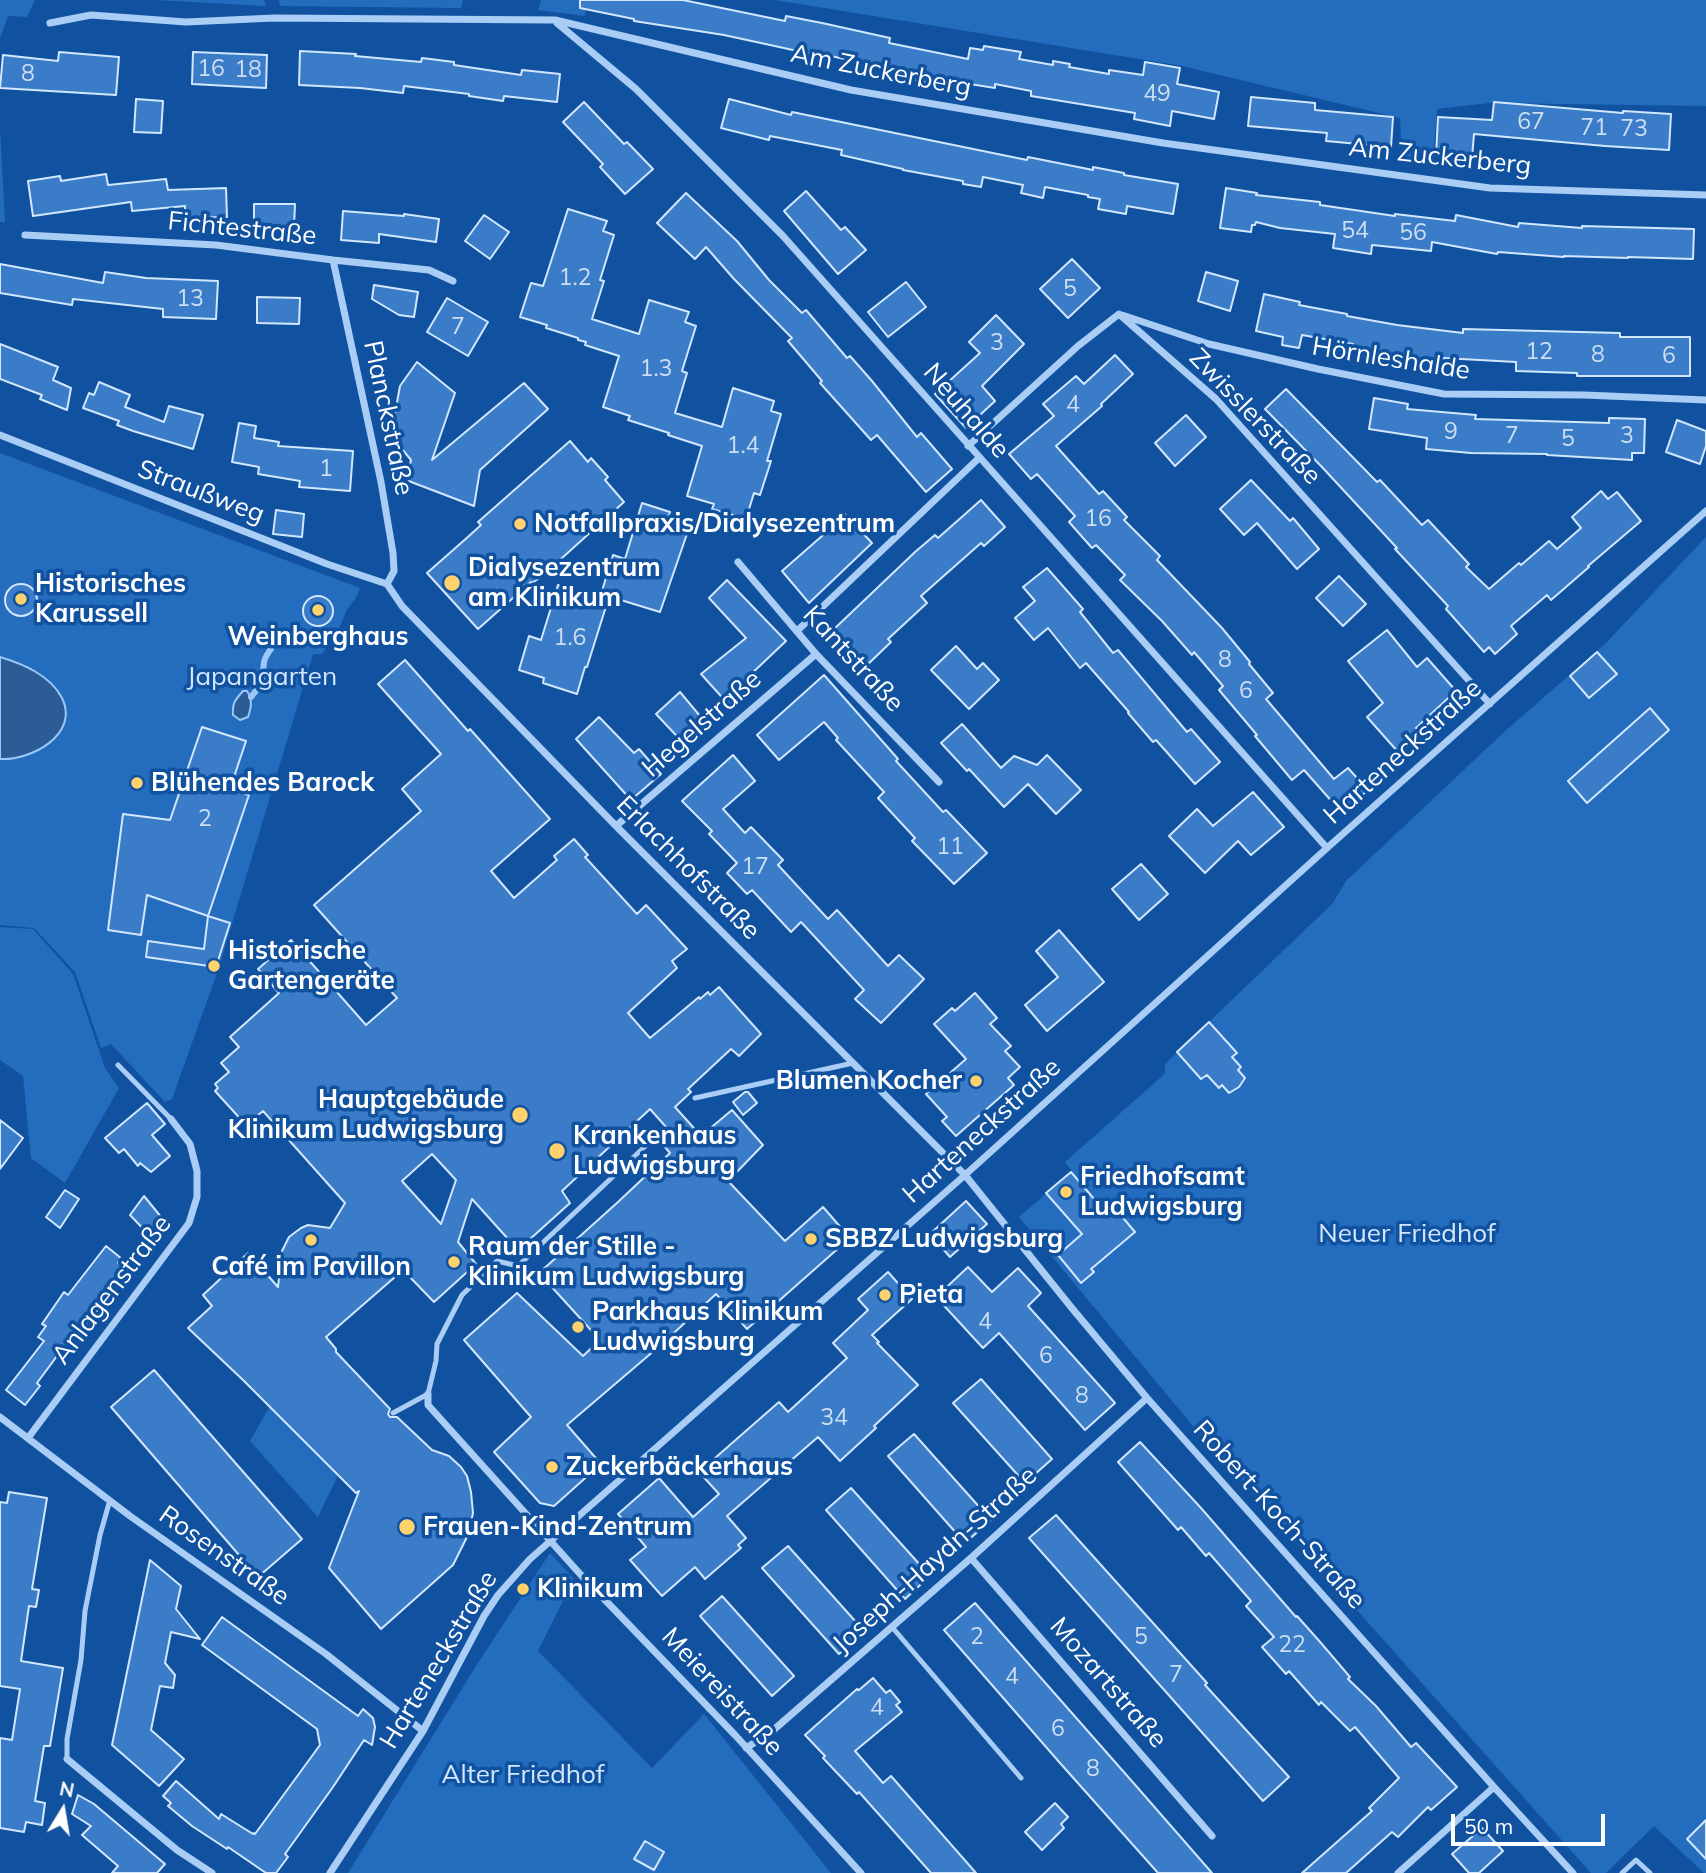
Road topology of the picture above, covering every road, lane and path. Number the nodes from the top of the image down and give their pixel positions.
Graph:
1 (555, 20) junction
2 (50, 23) dead end
3 (1706, 195) edge
4 (25, 235) dead end
5 (333, 260) junction
6 (453, 281) dead end
7 (1119, 314) junction
8 (1706, 400) edge
9 (0, 435) edge
10 (968, 446) junction
11 (979, 458) junction
12 (1706, 511) edge
13 (738, 562) dead end
14 (387, 584) junction
15 (797, 631) junction
16 (816, 654) junction
17 (1490, 704) junction
18 (939, 782) dead end
19 (616, 826) junction
20 (1327, 848) junction
21 (853, 1063) junction
22 (118, 1065) dead end
23 (695, 1098) dead end
24 (171, 1119) joint
25 (655, 1137) dead end
26 (965, 1175) junction
27 (428, 1395) junction
28 (1147, 1398) junction
29 (393, 1413) dead end
30 (0, 1417) edge
31 (28, 1438) junction
32 (110, 1500) junction
33 (551, 1540) junction
34 (971, 1558) junction
35 (892, 1627) junction
36 (423, 1731) junction
37 (746, 1748) junction
38 (66, 1759) joint
39 (1021, 1778) dead end
40 (1494, 1787) junction
41 (1212, 1836) dead end
42 (212, 1873) edge
43 (330, 1873) edge
44 (861, 1873) edge
45 (1398, 1873) edge
46 (1573, 1873) edge
47 (1622, 1873) edge
48 (1650, 1873) edge

1 - 2 street, Am Zuckerberg
1 - 3 street, Am Zuckerberg
1 - 10 street, Neuhalde
4 - 5 street, Fichtestraße
5 - 6 street, Fichtestraße
5 - 14 street, Planckstraße
7 - 8 street, Hörnleshalde
7 - 10 street
7 - 17 street, Zwisslerstraße
9 - 14 street, Straußweg
10 - 11 street, Neuhalde
11 - 15 street
11 - 20 street, Neuhalde
12 - 17 street, Harteneckstraße
13 - 15 street, Kantstraße
14 - 19 street, Erlachhofstraße
15 - 16 street, Kantstraße
16 - 18 street, Kantstraße
16 - 19 street, Hegelstraße
17 - 20 street, Harteneckstraße
19 - 21 street, Erlachhofstraße
20 - 26 street, Harteneckstraße
21 - 23 lane
21 - 26 street, Erlachhofstraße
22 - 24 lane
24 - 31 street, Anlagenstraße
25 - 27 lane
26 - 28 street, Robert-Koch-Straße
26 - 33 street, Harteneckstraße
27 - 29 lane
27 - 33 street, Meiereistraße
28 - 34 street, Joseph-Haydn-Straße
28 - 40 street, Robert-Koch-Straße
30 - 31 street, Rosenstraße
31 - 32 street, Rosenstraße
32 - 36 street, Rosenstraße
32 - 38 lane
33 - 36 street, Harteneckstraße
33 - 37 street, Meiereistraße
34 - 35 street, Joseph-Haydn-Straße
34 - 41 street, Mozartstraße
35 - 37 street, Joseph-Haydn-Straße
35 - 39 lane
36 - 43 street, Harteneckstraße
37 - 44 street, Meiereistraße
38 - 42 street
40 - 45 street
40 - 46 street, Robert-Koch-Straße
47 - 48 lane

